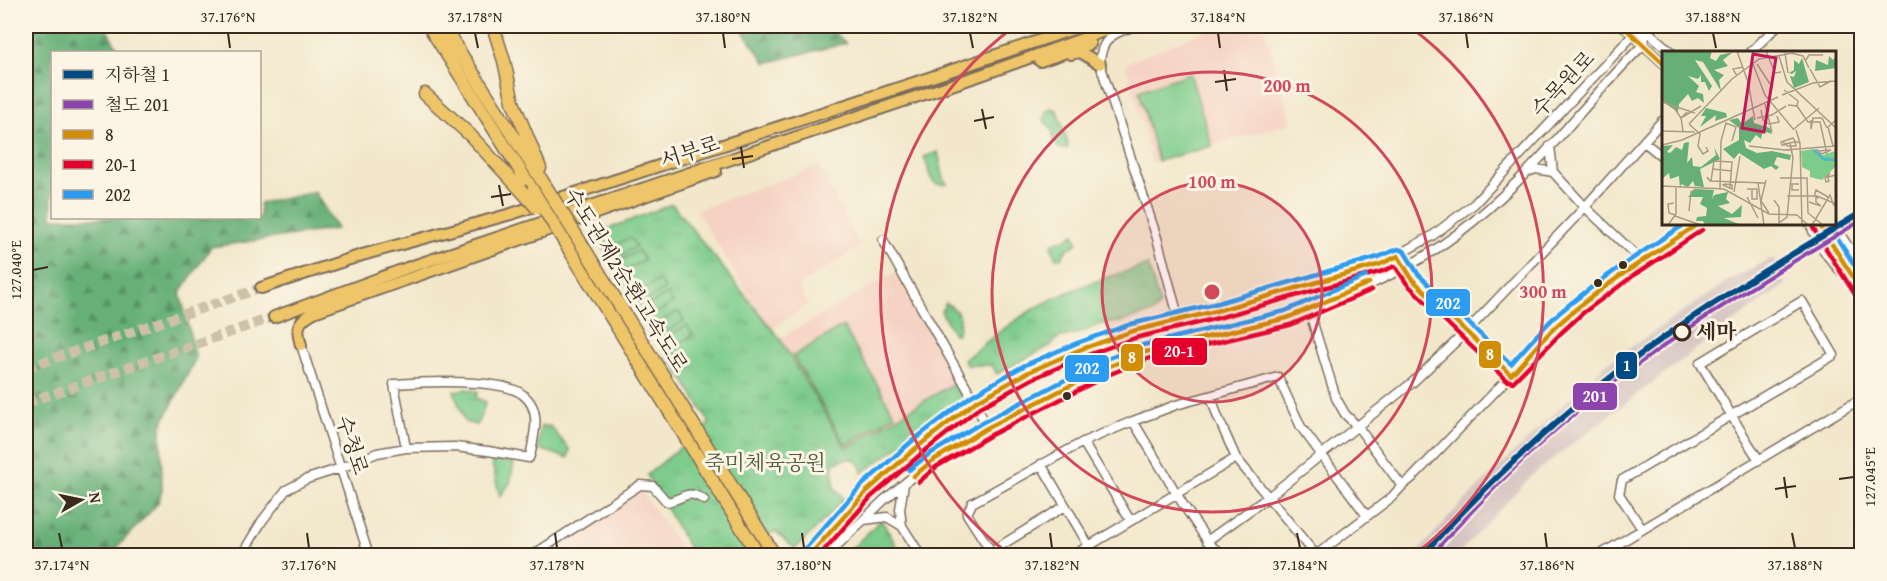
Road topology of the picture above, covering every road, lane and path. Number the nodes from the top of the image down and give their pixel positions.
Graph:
1 (429, 26) edge
2 (443, 26) edge
3 (492, 26) edge
4 (1067, 26) edge
5 (1082, 26) edge
6 (1137, 26) edge
7 (1623, 26) edge
8 (1777, 26) edge
9 (1647, 27) edge
10 (1116, 30) edge
11 (1633, 35) junction
12 (1047, 39) junction
13 (1643, 45) junction
14 (1670, 51) edge
15 (1751, 51) edge
16 (1056, 57) junction
17 (1662, 62) edge
18 (1100, 64) junction
19 (981, 75) junction
20 (425, 94) dead end
21 (1662, 121) edge
22 (800, 136) junction
23 (1644, 142) junction
24 (1550, 146) junction
25 (1662, 156) edge
26 (1553, 172) junction
27 (1523, 174) junction
28 (546, 187) junction
29 (1585, 207) junction
30 (1696, 225) edge
31 (1811, 225) edge
32 (1820, 225) edge
33 (1834, 225) edge
34 (884, 240) dead end
35 (565, 242) junction
36 (1398, 256) junction
37 (1642, 261) junction
38 (1862, 267) edge
39 (1404, 268) junction
40 (261, 288) tunnel mouth
41 (1860, 289) edge
42 (1309, 310) junction
43 (274, 317) tunnel mouth
44 (1180, 318) junction
45 (1466, 332) junction
46 (1185, 342) junction
47 (301, 345) joint
48 (1511, 375) junction
49 (1211, 396) junction
50 (1862, 398) edge
51 (975, 402) junction
52 (1732, 415) junction
53 (1133, 421) junction
54 (1358, 427) junction
55 (987, 428) junction
56 (1083, 442) junction
57 (406, 448) junction
58 (1320, 454) junction
59 (1236, 458) junction
60 (1759, 459) junction
61 (1041, 464) junction
62 (341, 468) junction
63 (904, 484) junction
64 (1402, 486) junction
65 (1176, 493) junction
66 (1267, 498) junction
67 (704, 500) dead end
68 (1065, 506) junction
69 (1367, 516) junction
70 (864, 520) junction
71 (1130, 520) junction
72 (902, 526) junction
73 (1642, 529) junction
74 (1207, 540) junction
75 (1089, 546) junction
76 (993, 553) edge
77 (241, 555) edge
78 (369, 555) edge
79 (531, 555) edge
80 (759, 555) edge
81 (775, 555) edge
82 (809, 555) edge
83 (826, 555) edge
84 (921, 555) edge
85 (1072, 555) edge
86 (1225, 555) edge
87 (1315, 555) edge
88 (1598, 555) edge

1 - 35 highway, 수도권제2순환고속도로, bridge
2 - 28 highway, 수도권제2순환고속도로
3 - 28 highway
4 - 12 main road
5 - 12 main road, 서부로
6 - 10 street
7 - 11 street
8 - 15 street
9 - 11 street, 수목원로
9 - 13 street, 수목원로
9 - 14 street
10 - 16 main road
10 - 18 street
10 - 19 main road, 서부로
11 - 13 street
11 - 36 street, 수목원로
12 - 40 main road, 서부로
13 - 17 street
13 - 24 street, 수목원로
16 - 18 main road
16 - 19 main road
18 - 44 street
19 - 22 main road, 서부로
20 - 35 highway, bridge
21 - 23 street
22 - 43 main road, 서부로
22 - 47 main road
23 - 25 street
23 - 29 street
24 - 26 street
24 - 27 street, 수목원로
26 - 27 street
26 - 29 street
27 - 39 street, 수목원로
28 - 81 highway, 수도권제2순환고속도로, bridge
29 - 37 street
29 - 45 street
30 - 37 street
31 - 41 street
32 - 41 street
33 - 38 street
34 - 51 street
35 - 80 highway, 수도권제2순환고속도로, bridge
36 - 39 street
36 - 44 street, 수목원로
37 - 48 street
39 - 42 street, 수목원로
39 - 45 street
42 - 46 street, 수목원로
42 - 54 street
44 - 46 street
44 - 51 street, 수목원로
45 - 48 street
45 - 54 street
46 - 55 street, 수목원로
47 - 62 street, 수청로
48 - 64 street
49 - 53 street
49 - 58 street
49 - 59 street
50 - 60 street
51 - 55 street
51 - 82 street, 수목원로
52 - 52 street
52 - 60 street
52 - 73 street
53 - 56 street
53 - 65 street
54 - 58 street
54 - 64 street
55 - 63 street, 수목원로
56 - 61 street
56 - 71 street
57 - 57 street
57 - 62 street
58 - 66 street
58 - 69 street
59 - 65 street
59 - 66 street
60 - 73 street
61 - 68 street
61 - 76 street
62 - 77 street
62 - 78 street, 수청로
63 - 70 street, 수목원로
63 - 72 street
64 - 69 street
65 - 71 street
65 - 74 street
66 - 74 street
66 - 87 street
67 - 79 street
68 - 75 street
68 - 76 street
69 - 87 street
70 - 72 street
70 - 83 street, 수목원로
71 - 75 street
72 - 84 street
73 - 88 street
74 - 86 street
75 - 85 street

